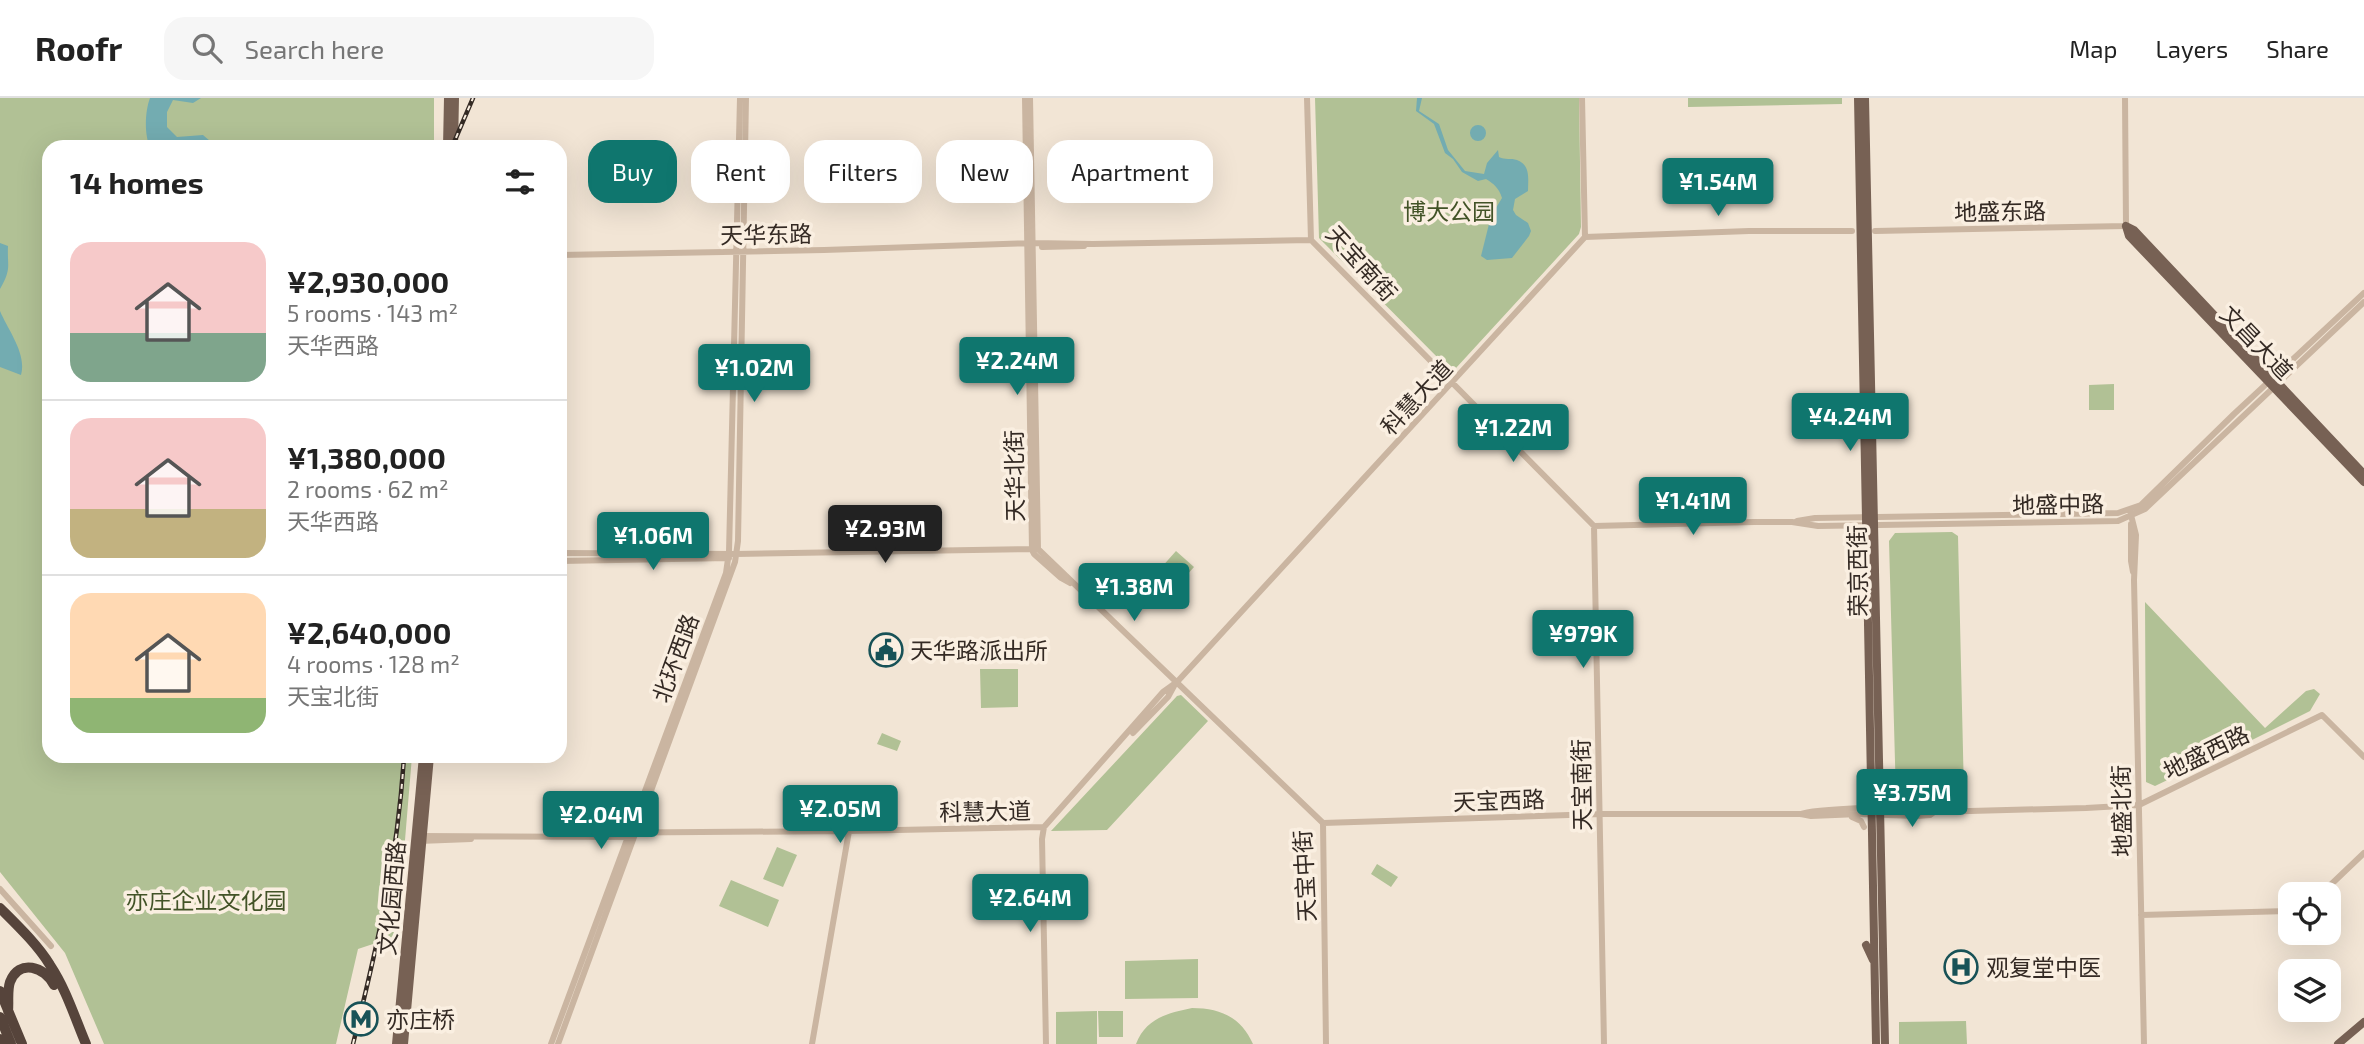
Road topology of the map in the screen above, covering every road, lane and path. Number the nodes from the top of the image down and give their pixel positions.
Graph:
1 (448, 98) edge
2 (455, 98) edge
3 (740, 98) edge
4 (746, 98) edge
5 (1028, 98) edge
6 (1307, 98) edge
7 (1582, 98) edge
8 (1858, 98) edge
9 (1865, 98) edge
10 (2125, 98) edge
11 (447, 140) edge
12 (454, 140) edge
13 (2126, 226) junction
14 (1852, 231) dead end
15 (1875, 231) dead end
16 (1586, 237) junction
17 (1311, 240) junction
18 (1030, 245) junction
19 (739, 252) junction
20 (567, 255) edge
21 (2364, 293) edge
22 (2364, 302) edge
23 (2274, 382) junction
24 (1452, 383) junction
25 (2364, 474) edge
26 (2364, 482) edge
27 (2130, 512) junction
28 (1871, 521) junction
29 (1594, 526) junction
30 (1035, 550) junction
31 (567, 553) edge
32 (731, 555) junction
33 (567, 561) edge
34 (1177, 681) junction
35 (2364, 757) edge
36 (423, 763) edge
37 (429, 763) edge
38 (2139, 804) junction
39 (1876, 811) junction
40 (1599, 814) junction
41 (1801, 814) junction
42 (1833, 816) junction
43 (1323, 823) junction
44 (1044, 827) junction
45 (1864, 827) dead end
46 (849, 831) junction
47 (631, 834) junction
48 (419, 838) junction
49 (2364, 853) edge
50 (2334, 882) edge
51 (0, 889) edge
52 (0, 908) edge
53 (2278, 911) edge
54 (2141, 915) junction
55 (1866, 945) dead end
56 (51, 946) dead end
57 (1875, 962) junction
58 (0, 991) edge
59 (4, 1014) edge
60 (2364, 1022) edge
61 (2364, 1029) edge
62 (0, 1039) edge
63 (2, 1044) edge
64 (11, 1044) edge
65 (22, 1044) edge
66 (80, 1044) edge
67 (86, 1044) edge
68 (396, 1044) edge
69 (404, 1044) edge
70 (551, 1044) edge
71 (558, 1044) edge
72 (813, 1044) edge
73 (1046, 1044) edge
74 (1326, 1044) edge
75 (1604, 1044) edge
76 (1876, 1044) edge
77 (1885, 1044) edge
78 (2144, 1044) edge
79 (2338, 1044) edge
80 (2346, 1044) edge

1 - 11 main road
2 - 12 main road
3 - 19 street, 北环西路
4 - 19 street, 北环西路
5 - 18 street, 天华北街
6 - 17 street, 天宝南街
7 - 16 street
8 - 28 main road, 荣京西街
9 - 28 main road, 荣京西街
10 - 13 street
13 - 15 street, 地盛东路
13 - 23 main road, 文昌大道
14 - 16 street
16 - 24 street, 科慧大道
17 - 18 street, 天华东路
17 - 24 street, 天宝南街
18 - 19 street, 天华东路
18 - 30 street, 天华北街
19 - 20 street, 天华东路
19 - 32 street, 北环西路
21 - 23 street
22 - 23 street
23 - 25 main road, 文昌大道
23 - 26 main road, 文昌大道
23 - 27 street, 地盛中路
24 - 29 street, 天宝南街
24 - 34 street, 科慧大道
27 - 28 street, 地盛中路
27 - 38 street, 地盛北街
28 - 29 street, 地盛中路
28 - 39 main road, 荣京西街
29 - 40 street, 天宝南街
30 - 32 street
30 - 34 street, 天宝中街
31 - 32 street
32 - 33 street
32 - 47 street, 北环西路
34 - 43 street, 天宝中街
34 - 44 street, 科慧大道
35 - 38 street, 地盛西路
36 - 48 main road, 文化园西路
37 - 48 main road, 文化园西路
38 - 39 street, 地盛西路
38 - 54 street, 地盛北街
39 - 41 street, 天宝西路
39 - 42 street, 天宝西路
39 - 57 main road, 荣京西街
39 - 77 main road, 荣京西街
40 - 41 street, 天宝西路
40 - 43 street, 天宝西路
40 - 75 street, 天宝南街
41 - 42 street, 天宝西路
42 - 45 street
43 - 74 street, 天宝中街
44 - 46 street, 科慧大道
44 - 73 street
46 - 47 street, 科慧大道
46 - 72 street
47 - 48 street, 科慧大道
47 - 70 street, 北环西路
47 - 71 street, 北环西路
48 - 68 main road, 文化园西路
48 - 69 main road, 文化园西路
49 - 50 street
51 - 56 street
52 - 67 highway
53 - 54 street
54 - 78 street, 地盛北街
55 - 57 main road
57 - 76 main road, 荣京西街
58 - 59 highway
59 - 64 highway
59 - 65 highway
59 - 66 highway
60 - 79 main road
61 - 80 main road
62 - 63 highway

